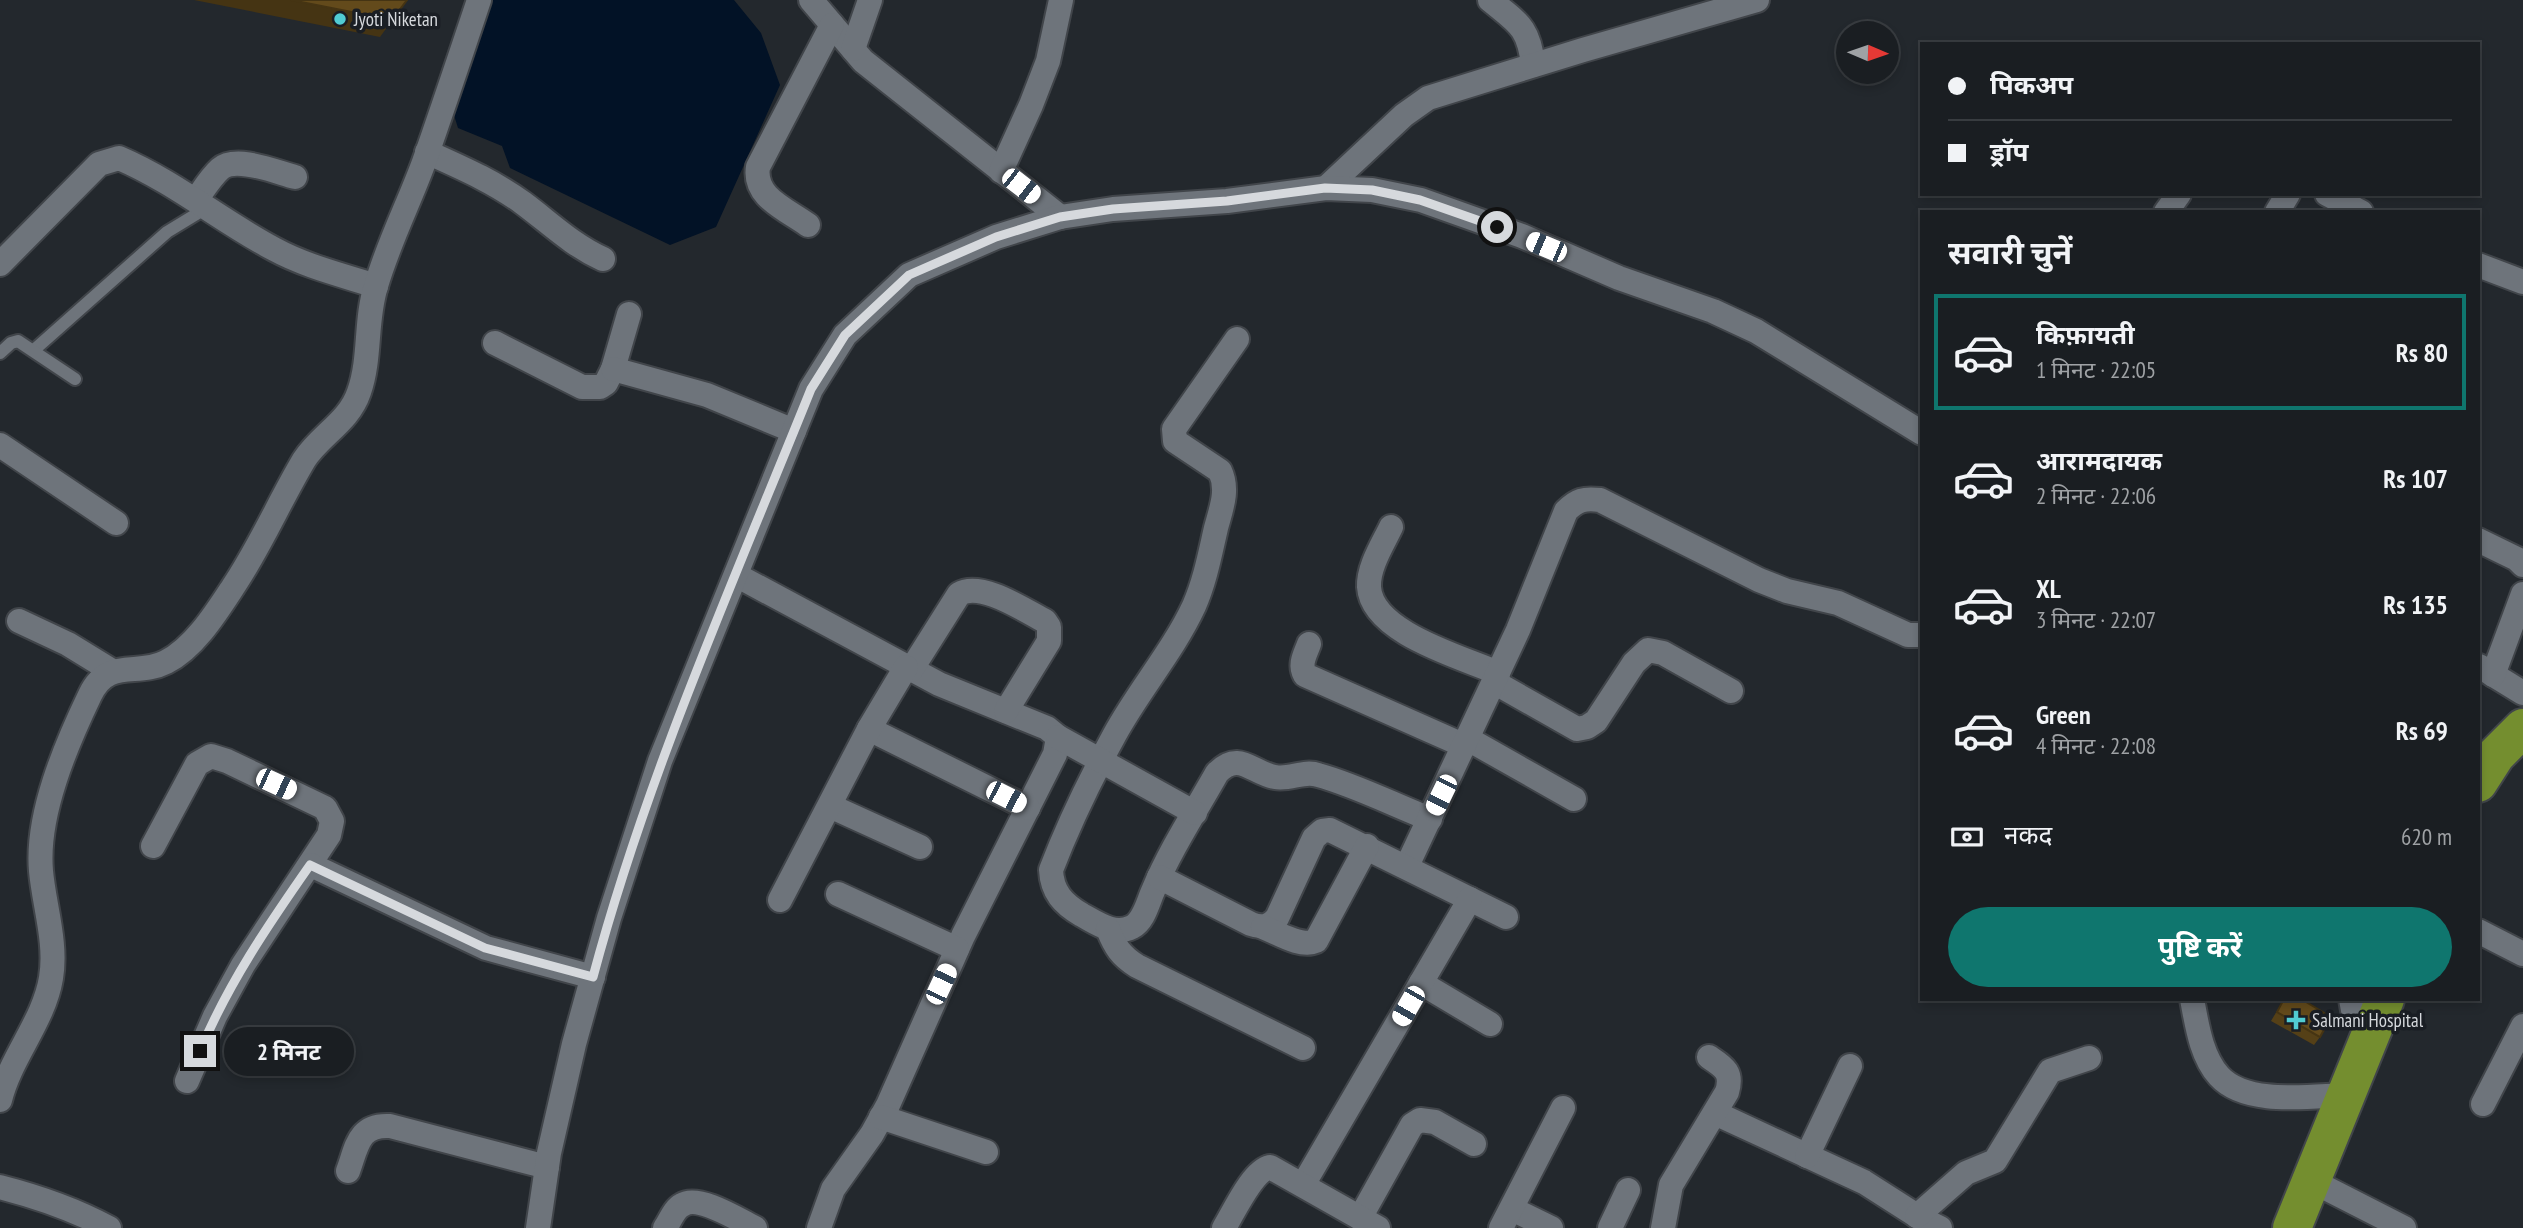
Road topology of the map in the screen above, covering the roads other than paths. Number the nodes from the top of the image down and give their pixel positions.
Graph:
1 (479, 0) edge
2 (811, 0) edge
3 (870, 0) edge
4 (1061, 0) edge
5 (1490, 0) edge
6 (1757, 0) edge
7 (832, 25) junction
8 (853, 49) junction
9 (1533, 65) junction
10 (427, 152) junction
11 (1001, 171) junction
12 (295, 177) dead end
13 (1325, 188) junction
14 (2331, 196) edge
15 (202, 203) junction
16 (2357, 210) edge
17 (1060, 217) junction
18 (808, 225) dead end
19 (603, 259) dead end
20 (0, 264) edge
21 (2480, 266) edge
22 (2523, 282) edge
23 (376, 286) junction
24 (629, 314) dead end
25 (1237, 339) dead end
26 (495, 343) dead end
27 (34, 350) junction
28 (0, 353) edge
29 (613, 369) junction
30 (75, 379) dead end
31 (794, 431) junction
32 (1920, 432) edge
33 (0, 445) edge
34 (116, 523) dead end
35 (1391, 527) dead end
36 (2480, 541) edge
37 (2523, 565) edge
38 (736, 575) junction
39 (2523, 594) edge
40 (19, 621) dead end
41 (1920, 635) edge
42 (1309, 644) dead end
43 (908, 668) junction
44 (2485, 670) edge
45 (112, 671) junction
46 (1496, 677) junction
47 (1731, 691) dead end
48 (2523, 693) edge
49 (1006, 711) junction
50 (2523, 728) edge
51 (869, 729) junction
52 (1058, 737) junction
53 (1466, 743) junction
54 (1101, 760) junction
55 (2480, 780) edge
56 (1574, 799) dead end
57 (830, 806) junction
58 (1028, 808) junction
59 (1195, 813) junction
60 (1430, 819) junction
61 (153, 846) dead end
62 (920, 846) dead end
63 (1367, 846) junction
64 (310, 865) junction
65 (1407, 866) junction
66 (1159, 877) junction
67 (838, 894) dead end
68 (1470, 899) junction
69 (780, 900) dead end
70 (1506, 917) dead end
71 (1263, 927) junction
72 (1108, 929) junction
73 (2480, 931) edge
74 (957, 949) junction
75 (2523, 954) edge
76 (593, 977) junction
77 (1421, 984) junction
78 (2192, 1001) edge
79 (2370, 1008) edge
80 (1490, 1024) dead end
81 (2523, 1026) edge
82 (1303, 1048) dead end
83 (1709, 1057) dead end
84 (2089, 1059) dead end
85 (1850, 1066) dead end
86 (187, 1081) dead end
87 (2346, 1095) junction
88 (0, 1100) edge
89 (2483, 1104) dead end
90 (1563, 1108) dead end
91 (1715, 1113) junction
92 (881, 1117) junction
93 (1475, 1143) dead end
94 (986, 1152) dead end
95 (1807, 1156) junction
96 (547, 1167) junction
97 (348, 1171) dead end
98 (2312, 1181) junction
99 (1303, 1185) junction
100 (0, 1187) edge
101 (1628, 1190) dead end
102 (1917, 1216) junction
103 (1507, 1218) edge
104 (1369, 1223) edge
105 (109, 1228) edge
106 (538, 1228) edge
107 (665, 1228) edge
108 (755, 1228) edge
109 (819, 1228) edge
110 (1224, 1228) edge
111 (1551, 1228) edge
112 (1610, 1228) edge
113 (1663, 1228) edge
114 (1940, 1228) edge
115 (2292, 1228) edge
116 (2404, 1228) edge

1 - 10 street
2 - 7 street
3 - 8 street
4 - 11 street
5 - 9 street
6 - 9 street
7 - 8 street
7 - 18 street
8 - 11 street
9 - 13 street
10 - 19 street
10 - 23 street
11 - 17 street
12 - 15 street
13 - 17 street
13 - 32 street
14 - 16 street
15 - 20 street
15 - 23 street
15 - 27 lane
17 - 31 street
21 - 22 street
23 - 45 street
24 - 29 street
25 - 54 street
26 - 29 street
27 - 28 lane
27 - 30 lane
29 - 31 street
31 - 38 street
33 - 34 street
35 - 46 street
36 - 37 street
38 - 43 street
38 - 76 street
39 - 44 street
40 - 45 street
41 - 46 street
42 - 53 street
43 - 49 street
43 - 49 street
43 - 51 street
44 - 48 street
45 - 88 street
46 - 47 street
46 - 53 street
49 - 52 street
50 - 55 highway
51 - 57 street
51 - 58 street
52 - 54 street
52 - 58 street
53 - 56 street
53 - 60 street
54 - 59 street
54 - 72 street
57 - 62 street
57 - 69 street
58 - 74 street
59 - 60 street
59 - 66 street
60 - 65 street
61 - 64 street
63 - 65 street
63 - 71 street
63 - 71 street
64 - 76 street
64 - 86 street
65 - 68 street
66 - 71 street
66 - 72 street
67 - 74 street
68 - 70 street
68 - 77 street
72 - 82 street
73 - 75 street
74 - 92 street
76 - 96 street
77 - 80 street
77 - 99 street
78 - 87 street
79 - 87 highway
81 - 89 street
83 - 91 street
84 - 102 street
85 - 95 street
87 - 98 highway
90 - 103 street
91 - 95 street
91 - 113 street
92 - 94 street
92 - 109 street
93 - 104 street
95 - 102 street
96 - 97 street
96 - 106 street
98 - 115 highway
98 - 116 street
99 - 104 street
99 - 110 street
100 - 105 street
101 - 112 street
102 - 114 street
103 - 111 street
107 - 108 street

